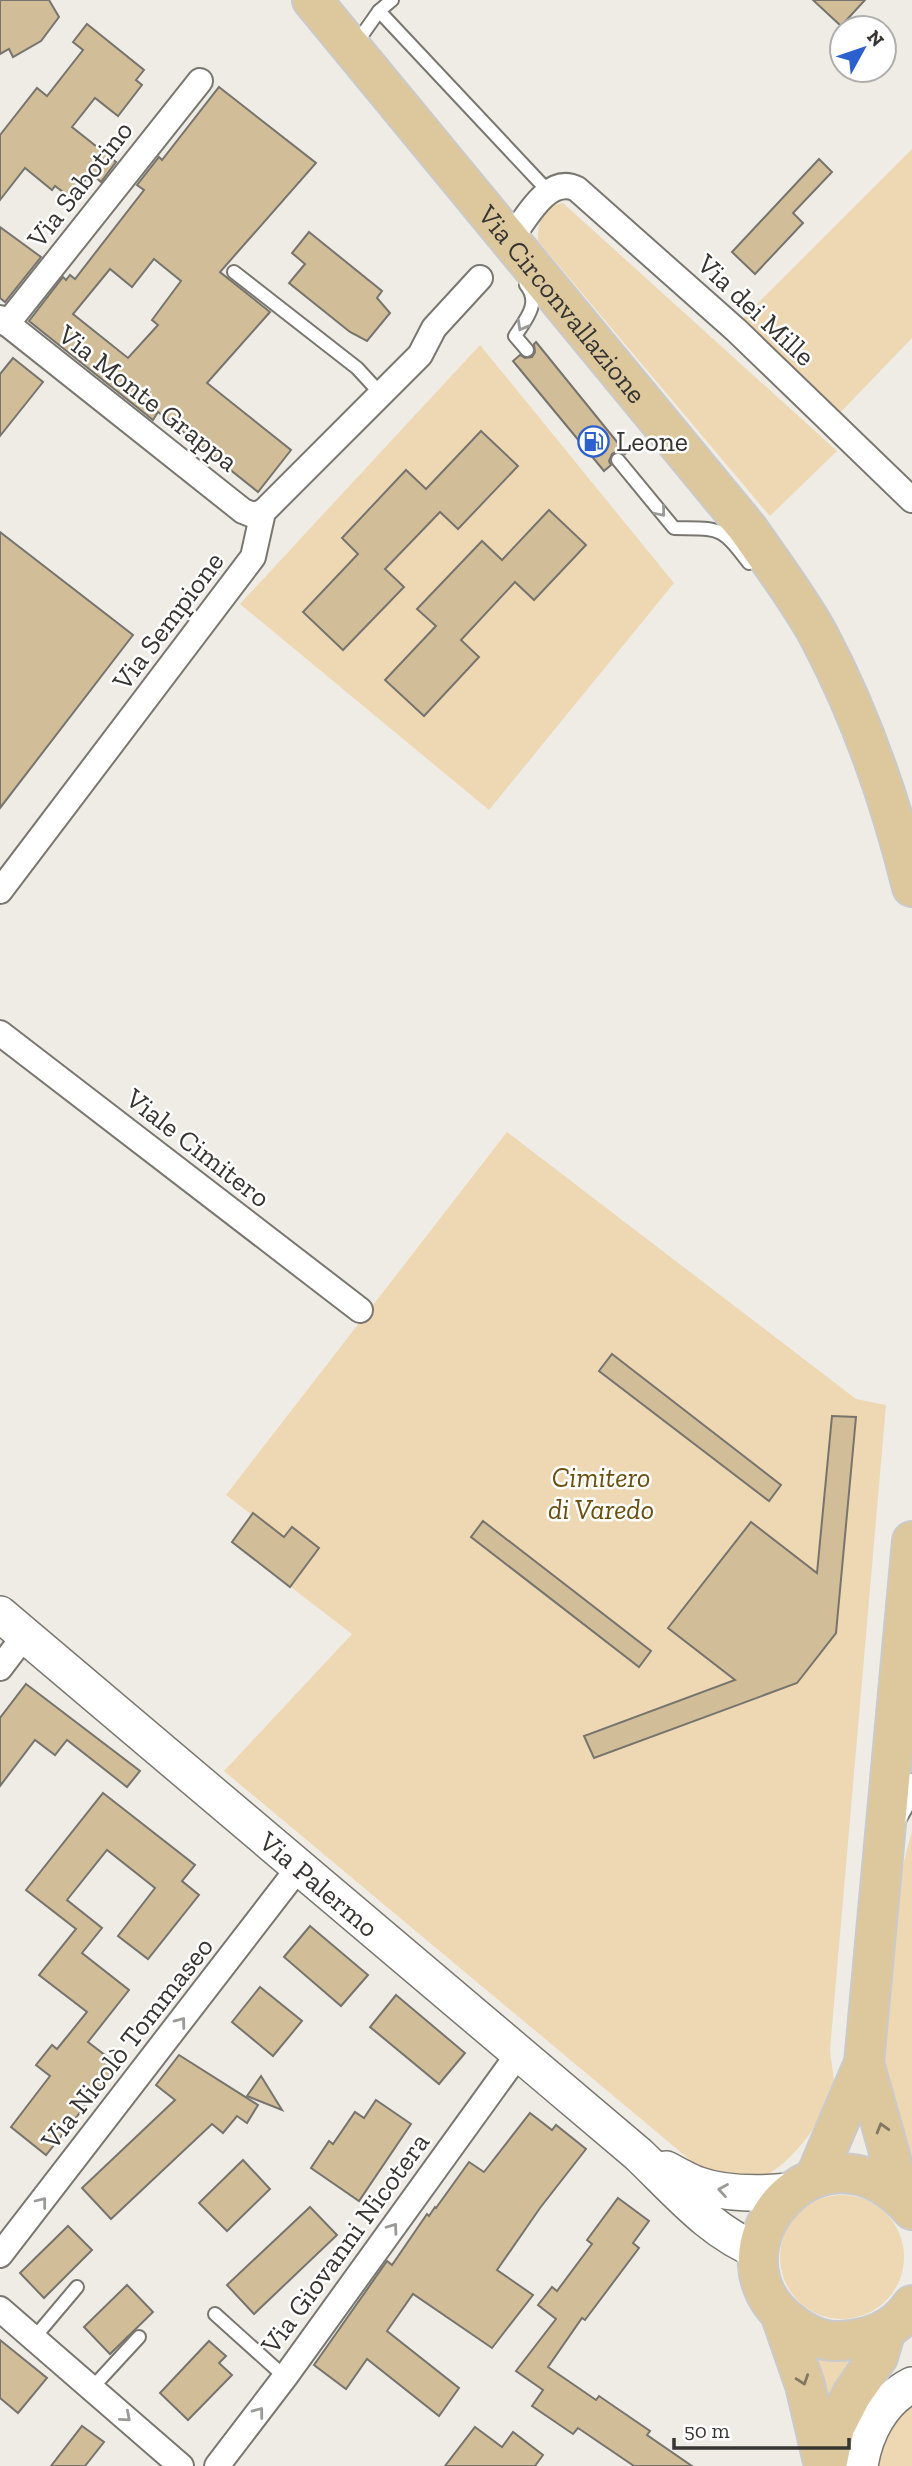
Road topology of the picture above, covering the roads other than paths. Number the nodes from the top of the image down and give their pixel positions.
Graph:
1 (312, 0) edge
2 (392, 0) edge
3 (379, 11) junction
4 (352, 48) junction
5 (200, 81) dead end
6 (402, 108) junction
7 (417, 145) dead end
8 (548, 191) junction
9 (512, 256) junction
10 (234, 272) dead end
11 (480, 278) dead end
12 (3, 321) edge
13 (527, 350) dead end
14 (381, 394) junction
15 (618, 460) dead end
16 (912, 500) edge
17 (263, 512) junction
18 (754, 570) dead end
19 (912, 887) edge
20 (0, 891) edge
21 (0, 1033) edge
22 (360, 1310) dead end
23 (912, 1541) edge
24 (13, 1625) edge
25 (0, 1668) edge
26 (912, 1786) edge
27 (887, 1829) junction
28 (300, 1866) junction
29 (519, 2053) junction
30 (864, 2063) junction
31 (638, 2154) junction
32 (803, 2185) junction
33 (904, 2202) edge
34 (759, 2251) junction
35 (0, 2255) edge
36 (77, 2287) dead end
37 (0, 2309) edge
38 (215, 2314) dead end
39 (781, 2315) junction
40 (902, 2321) edge
41 (139, 2337) dead end
42 (34, 2338) junction
43 (285, 2377) junction
44 (912, 2385) edge
45 (92, 2388) junction
46 (181, 2466) edge
47 (217, 2466) edge
48 (826, 2466) edge
49 (860, 2466) edge

1 - 4 main road, Via Circonvallazione
2 - 3 lane
3 - 4 lane
3 - 8 lane
4 - 6 main road, Via Circonvallazione
5 - 12 street, Via Sabotino
6 - 7 lane
6 - 9 main road, Via Circonvallazione
8 - 9 street
8 - 16 street, Via dei Mille
9 -> 13 lane
9 - 19 main road, Via Circonvallazione
10 - 14 lane
11 - 14 street
12 - 17 street, Via Monte Grappa
14 - 17 street
15 -> 18 lane
17 - 20 street, Via Sempione
21 - 22 street, Viale Cimitero
23 - 27 main road
24 - 25 street
24 - 28 street, Via Palermo
26 - 27 street
27 - 30 main road
28 - 29 street, Via Palermo
35 -> 28 street, Via Nicolò Tommaseo
29 - 31 street, Via Palermo
43 -> 29 street, Via Giovanni Nicotera
30 - 32 main road
33 -> 30 main road
32 -> 31 street, Via Palermo
31 - 34 street, Via Palermo
32 - 33 main road
32 - 34 main road
34 - 39 main road
36 - 42 lane
37 - 42 street
38 - 43 lane
39 - 40 main road
39 -> 48 main road
40 - 48 main road
41 - 45 lane
42 - 45 street
47 -> 43 street, Via Giovanni Nicotera
44 - 49 street
45 -> 46 street

